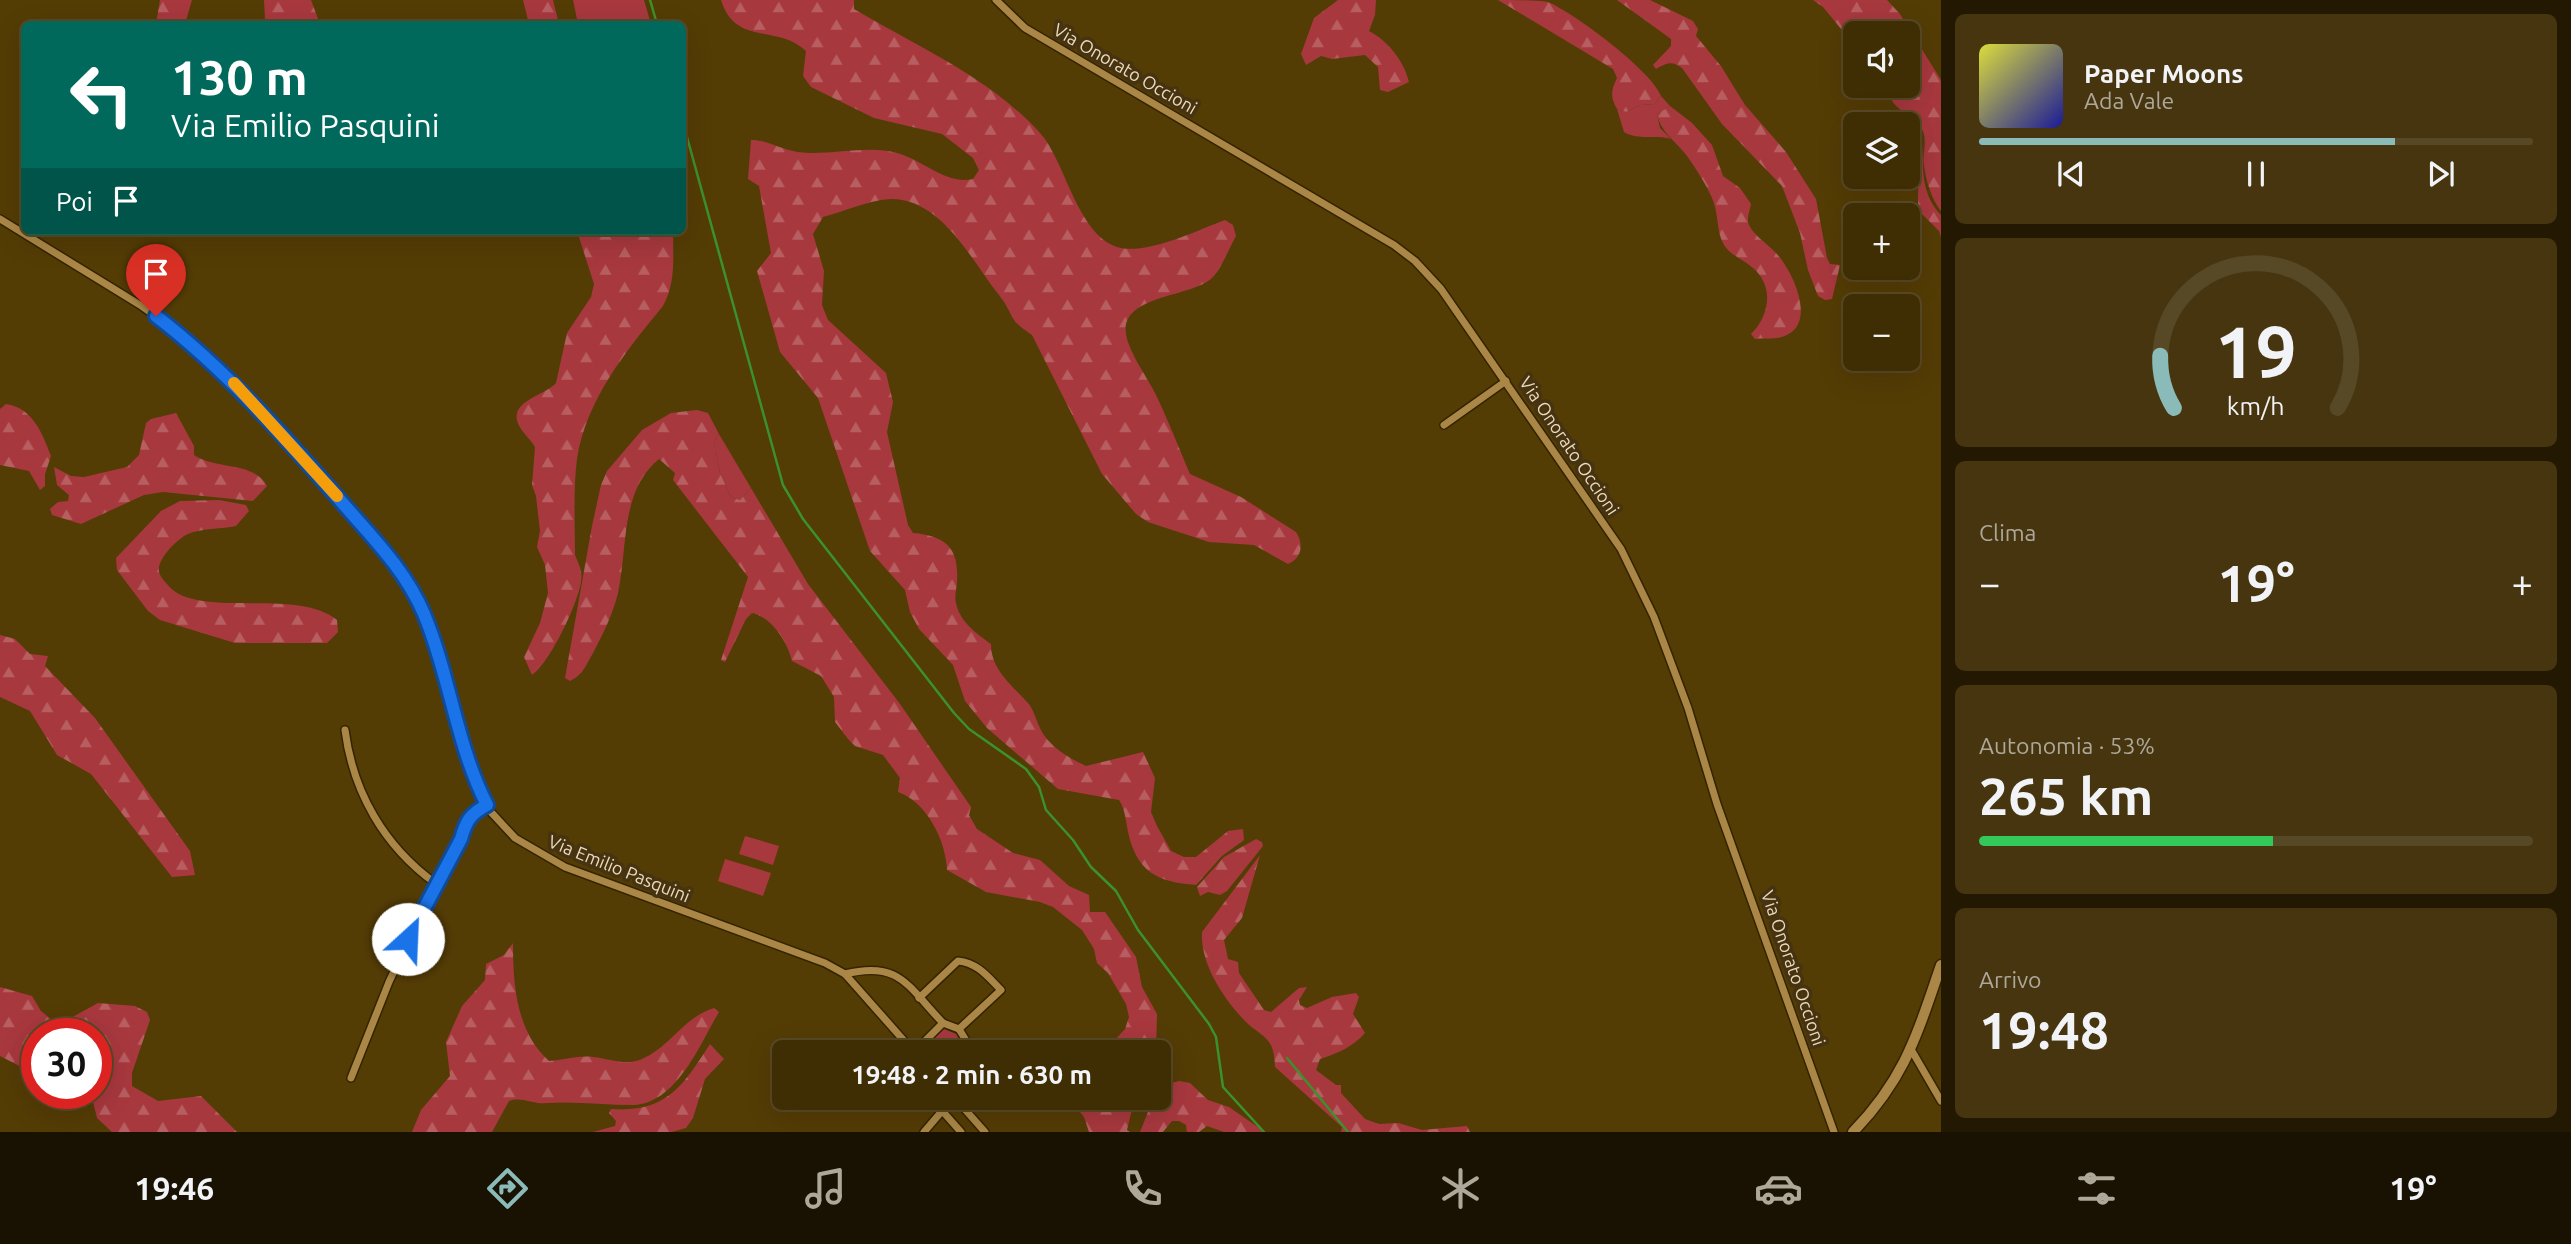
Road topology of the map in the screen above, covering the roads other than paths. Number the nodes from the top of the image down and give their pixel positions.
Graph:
1 (996, 0) edge
2 (0, 219) edge
3 (21, 232) edge
4 (27, 235) edge
5 (1506, 381) junction
6 (1444, 425) dead end
7 (345, 730) dead end
8 (487, 805) junction
9 (435, 883) junction
10 (1941, 965) edge
11 (845, 974) junction
12 (919, 998) junction
13 (943, 1023) junction
14 (959, 1029) junction
15 (903, 1040) edge
16 (926, 1040) edge
17 (966, 1040) edge
18 (1912, 1051) junction
19 (351, 1078) dead end
20 (1941, 1101) edge
21 (966, 1110) edge
22 (942, 1112) joint
23 (924, 1132) edge
24 (961, 1132) edge
25 (985, 1132) edge
26 (1834, 1132) edge
27 (1853, 1132) edge

1 - 5 street, Via Onorato Occioni
2 - 3 street, Via Emilio Pasquini
4 - 8 street, Via Emilio Pasquini
5 - 6 street
5 - 26 street, Via Onorato Occioni
7 - 9 street
8 - 9 street
8 - 11 street, Via Emilio Pasquini
9 - 19 street
10 - 18 street
11 - 12 street
11 - 15 street, Via Emilio Pasquini
12 - 13 street
12 - 14 street
13 - 14 street
13 - 16 street
14 - 17 street
18 - 20 street
18 - 27 street
21 - 25 street
22 - 23 street
22 - 24 street

